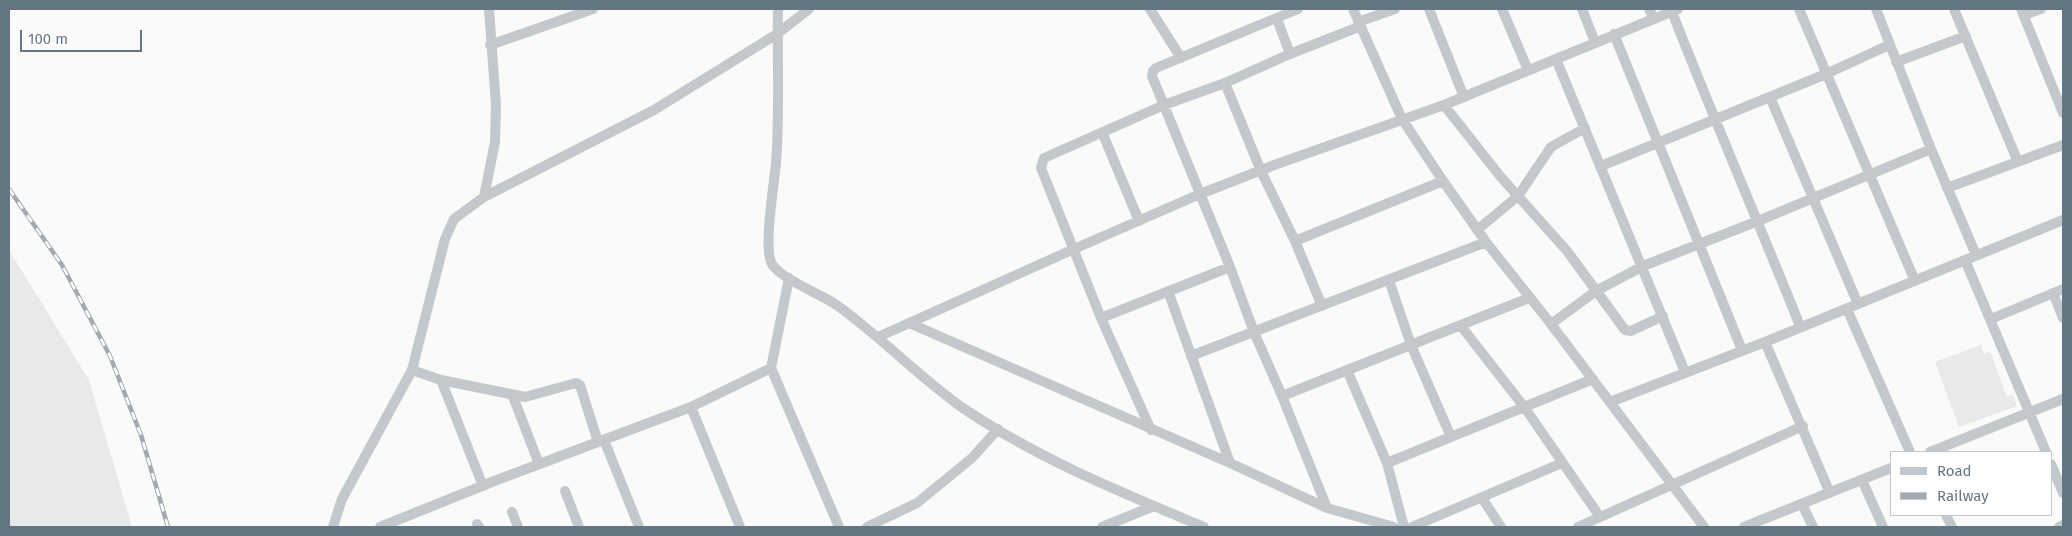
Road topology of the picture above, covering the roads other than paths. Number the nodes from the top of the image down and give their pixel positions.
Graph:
1 (489, 9) edge
2 (593, 9) edge
3 (778, 9) edge
4 (810, 9) edge
5 (1150, 9) edge
6 (1298, 9) edge
7 (1353, 9) edge
8 (1395, 9) edge
9 (1429, 9) edge
10 (1502, 9) edge
11 (1582, 9) edge
12 (1799, 9) edge
13 (1876, 9) edge
14 (1954, 9) edge
15 (2041, 9) edge
16 (1675, 10) edge
17 (2022, 12) edge
18 (1652, 14) edge
19 (1277, 19) junction
20 (1360, 24) junction
21 (777, 34) junction
22 (1614, 34) junction
23 (1966, 36) junction
24 (1595, 42) junction
25 (490, 45) junction
26 (1889, 46) junction
27 (1290, 54) junction
28 (1181, 58) junction
29 (1556, 58) junction
30 (1896, 62) junction
31 (1528, 70) junction
32 (1826, 74) junction
33 (1225, 83) junction
34 (1464, 97) junction
35 (1770, 97) junction
36 (1164, 105) junction
37 (1444, 105) junction
38 (2063, 113) edge
39 (1402, 119) junction
40 (1714, 119) junction
41 (1585, 128) junction
42 (1102, 132) junction
43 (1657, 142) junction
44 (2063, 145) edge
45 (1931, 149) junction
46 (2018, 162) junction
47 (1600, 166) junction
48 (1261, 171) junction
49 (1868, 174) junction
50 (1443, 181) junction
51 (1947, 188) junction
52 (1200, 194) junction
53 (1518, 196) junction
54 (484, 197) junction
55 (1813, 198) junction
56 (2063, 220) edge
57 (1138, 221) junction
58 (1758, 221) junction
59 (1477, 230) junction
60 (1295, 241) junction
61 (1486, 242) junction
62 (1700, 244) junction
63 (1074, 249) junction
64 (1976, 254) junction
65 (1966, 260) junction
66 (1643, 266) junction
67 (1230, 267) junction
68 (789, 278) junction
69 (1389, 280) junction
70 (1914, 281) junction
71 (1168, 291) junction
72 (1596, 291) junction
73 (2058, 291) edge
74 (1529, 298) junction
75 (1858, 304) junction
76 (1322, 306) junction
77 (1847, 309) junction
78 (1663, 316) junction
79 (1101, 318) junction
80 (2063, 318) edge
81 (1991, 319) junction
82 (908, 323) junction
83 (1551, 324) junction
84 (1461, 326) junction
85 (1800, 326) junction
86 (1254, 332) junction
87 (878, 337) junction
88 (1766, 342) junction
89 (1411, 345) junction
90 (1742, 350) junction
91 (1191, 356) junction
92 (771, 368) junction
93 (412, 370) junction
94 (1347, 370) junction
95 (1685, 372) junction
96 (1593, 379) junction
97 (441, 380) junction
98 (512, 394) junction
99 (1282, 396) junction
100 (2063, 399) edge
101 (1610, 402) junction
102 (691, 407) junction
103 (1526, 408) junction
104 (2028, 413) junction
105 (1803, 426) junction
106 (998, 429) junction
107 (1151, 430) junction
108 (1451, 437) junction
109 (601, 441) junction
110 (1910, 451) edge
111 (1933, 451) edge
112 (2046, 451) edge
113 (1230, 463) junction
114 (1387, 463) junction
115 (1562, 463) junction
116 (539, 464) junction
117 (2052, 466) edge
118 (1890, 468) edge
119 (1862, 480) junction
120 (2061, 481) edge
121 (1673, 484) junction
122 (483, 486) junction
123 (565, 491) dead end
124 (1830, 492) junction
125 (2063, 493) edge
126 (1482, 498) junction
127 (1802, 504) junction
128 (1154, 506) junction
129 (1327, 508) junction
130 (512, 512) dead end
131 (1600, 517) junction
132 (2063, 525) edge
133 (333, 527) edge
134 (380, 527) edge
135 (518, 527) edge
136 (579, 527) edge
137 (640, 527) edge
138 (740, 527) edge
139 (838, 527) edge
140 (867, 527) edge
141 (1102, 527) edge
142 (1204, 527) edge
143 (1394, 527) edge
144 (1404, 527) edge
145 (1412, 527) edge
146 (1501, 527) edge
147 (1578, 527) edge
148 (1704, 527) edge
149 (1744, 527) edge
150 (1812, 527) edge
151 (1883, 527) edge
152 (2059, 527) edge

1 - 25 street
2 - 25 street
3 - 21 street
4 - 21 street
5 - 28 street
6 - 19 street
7 - 20 street
8 - 20 street
9 - 34 street
10 - 31 street
11 - 24 street
12 - 32 street
13 - 26 street
14 - 23 street
15 - 17 street
16 - 18 street
16 - 40 street
17 - 38 street
18 - 22 street
19 - 27 street
19 - 28 street
20 - 27 street
20 - 39 street
21 - 54 street
21 - 68 street
22 - 24 street
22 - 43 street
23 - 30 street
23 - 46 street
24 - 29 street
25 - 54 street
26 - 30 street
26 - 32 street
27 - 33 street
28 - 36 street
29 - 31 street
29 - 41 street
30 - 45 street
31 - 34 street
32 - 35 street
32 - 49 street
33 - 36 street
33 - 48 street
34 - 37 street
35 - 40 street
35 - 55 street
36 - 42 street
36 - 52 street
37 - 39 street
37 - 53 street
39 - 48 street
39 - 50 street
40 - 43 street
40 - 58 street
41 - 47 street
41 - 53 street
42 - 57 street
42 - 63 street
43 - 47 street
43 - 62 street
44 - 46 street
45 - 49 street
45 - 51 street
46 - 51 street
47 - 66 street
48 - 52 street
48 - 60 street
49 - 55 street
49 - 70 street
50 - 59 street
50 - 60 street
51 - 64 street
52 - 57 street
52 - 67 street
53 - 59 street
53 - 72 street
54 - 93 street
55 - 58 street
55 - 75 street
56 - 64 street
57 - 63 street
58 - 62 street
58 - 85 street
59 - 61 street
60 - 76 street
61 - 69 street
61 - 74 street
62 - 66 street
62 - 90 street
63 - 79 street
63 - 82 street
64 - 65 street
65 - 70 street
65 - 81 street
66 - 72 street
66 - 78 street
67 - 71 street
67 - 86 street
68 - 87 street
68 - 92 street
69 - 76 street
69 - 89 street
70 - 75 street
71 - 79 street
71 - 91 street
72 - 78 street
72 - 83 street
73 - 80 street
73 - 81 street
74 - 83 street
74 - 84 street
75 - 77 street
76 - 86 street
77 - 85 street
77 - 110 street
78 - 95 street
79 - 107 street
81 - 104 street
82 - 87 street
82 - 107 street
83 - 96 street
84 - 89 street
84 - 103 street
85 - 88 street
86 - 91 street
86 - 99 street
87 - 106 street
88 - 90 street
88 - 105 street
89 - 94 street
89 - 108 street
90 - 95 street
91 - 113 street
92 - 102 street
92 - 139 street
93 - 97 street
93 - 133 street
94 - 99 street
94 - 114 street
95 - 101 street
96 - 101 street
96 - 103 street
97 - 98 street
97 - 122 street
98 - 109 street
98 - 116 street
99 - 129 street
100 - 104 street
101 - 121 street
102 - 109 street
102 - 138 street
103 - 108 street
103 - 115 street
104 - 111 street
104 - 112 street
105 - 121 street
105 - 124 street
106 - 128 street
106 - 140 street
107 - 113 street
108 - 114 street
109 - 116 street
109 - 137 street
113 - 129 street
114 - 144 street
115 - 126 street
115 - 131 street
116 - 122 street
117 - 120 street
118 - 119 street
119 - 124 street
119 - 151 street
120 - 125 street
121 - 131 street
121 - 148 street
122 - 134 street
123 - 136 street
124 - 127 street
126 - 145 street
126 - 146 street
127 - 149 street
127 - 150 street
128 - 141 street
128 - 142 street
129 - 143 street
130 - 135 street
131 - 147 street
132 - 152 street

